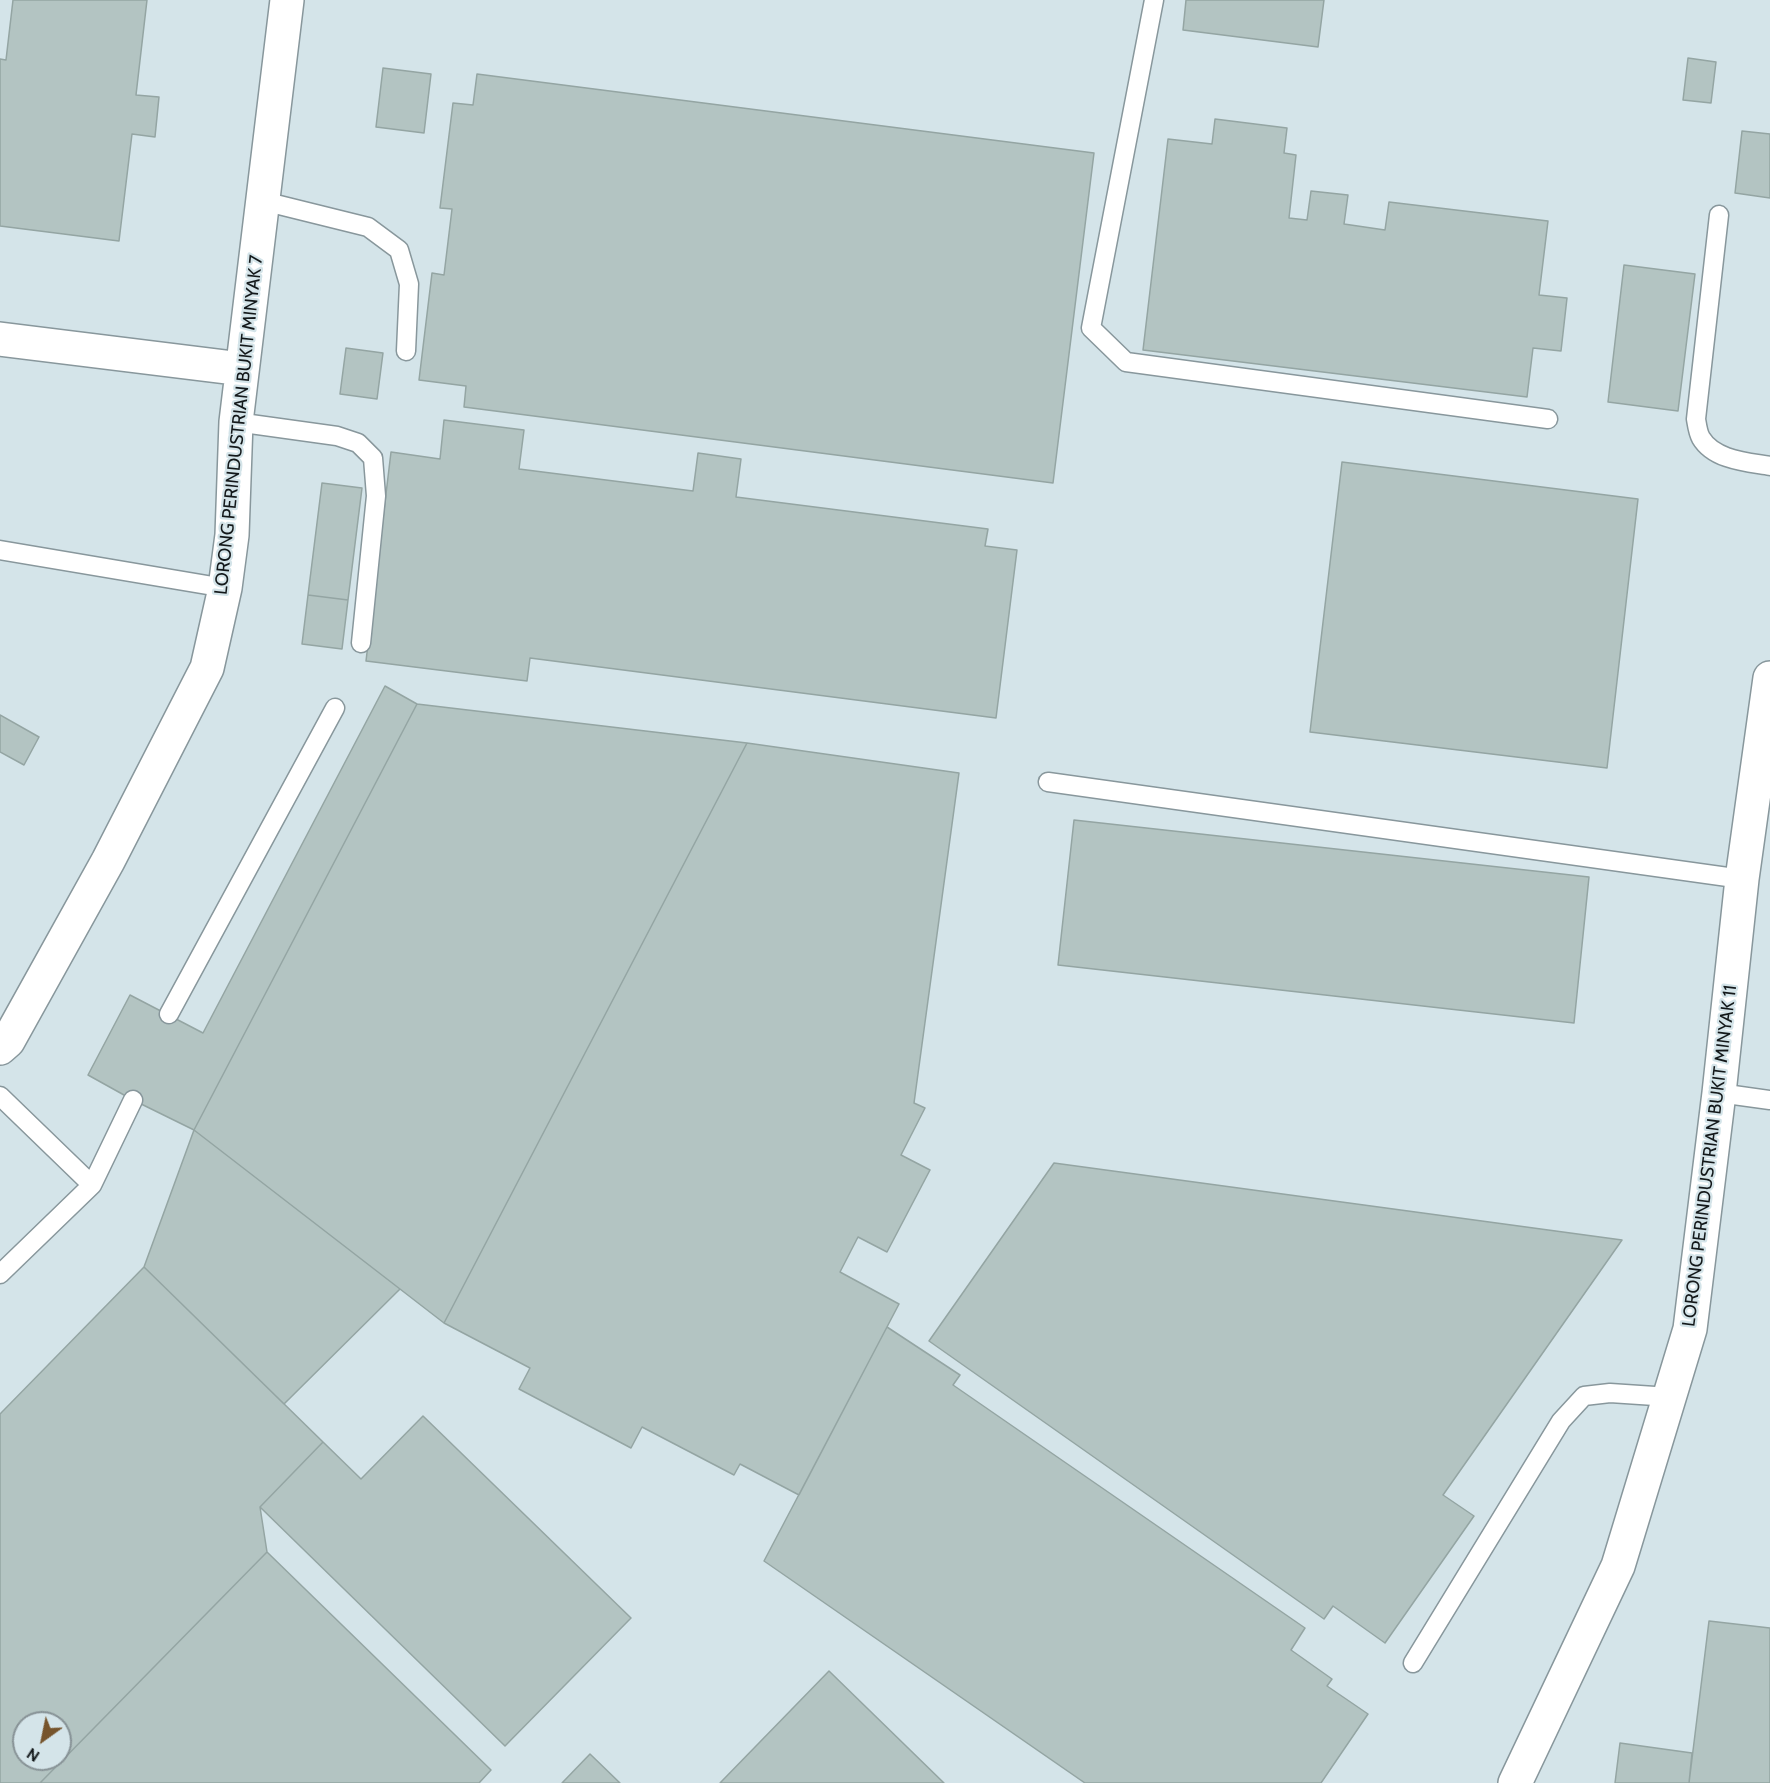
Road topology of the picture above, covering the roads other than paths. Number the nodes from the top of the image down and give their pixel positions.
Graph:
1 (288, 0) edge
2 (1154, 0) edge
3 (263, 201) junction
4 (1719, 215) dead end
5 (0, 339) edge
6 (406, 351) dead end
7 (242, 369) junction
8 (1548, 419) dead end
9 (236, 422) junction
10 (1770, 466) edge
11 (0, 550) edge
12 (225, 588) junction
13 (361, 642) dead end
14 (1770, 678) edge
15 (335, 708) dead end
16 (1048, 782) dead end
17 (1742, 879) junction
18 (169, 1014) dead end
19 (0, 1048) edge
20 (1719, 1093) junction
21 (0, 1096) edge
22 (133, 1100) dead end
23 (1770, 1100) edge
24 (92, 1185) junction
25 (0, 1274) edge
26 (1670, 1396) junction
27 (1413, 1663) dead end
28 (1515, 1783) edge

1 - 3 street, LORONG PERINDUSTRIAN BUKIT MINYAK 7
2 - 8 lane
3 - 6 lane
3 - 7 street, LORONG PERINDUSTRIAN BUKIT MINYAK 7
4 - 10 lane
5 - 7 street
7 - 9 street, LORONG PERINDUSTRIAN BUKIT MINYAK 7
9 - 12 street, LORONG PERINDUSTRIAN BUKIT MINYAK 7
9 - 13 lane
11 - 12 lane
12 - 19 street, LORONG PERINDUSTRIAN BUKIT MINYAK 7
14 - 17 street, LORONG PERINDUSTRIAN BUKIT MINYAK 11
15 - 18 lane
16 - 17 lane
17 - 20 street, LORONG PERINDUSTRIAN BUKIT MINYAK 11
20 - 23 lane
20 - 26 street, LORONG PERINDUSTRIAN BUKIT MINYAK 11
21 - 24 lane
22 - 24 lane
24 - 25 lane
26 - 27 lane
26 - 28 street, LORONG PERINDUSTRIAN BUKIT MINYAK 11

